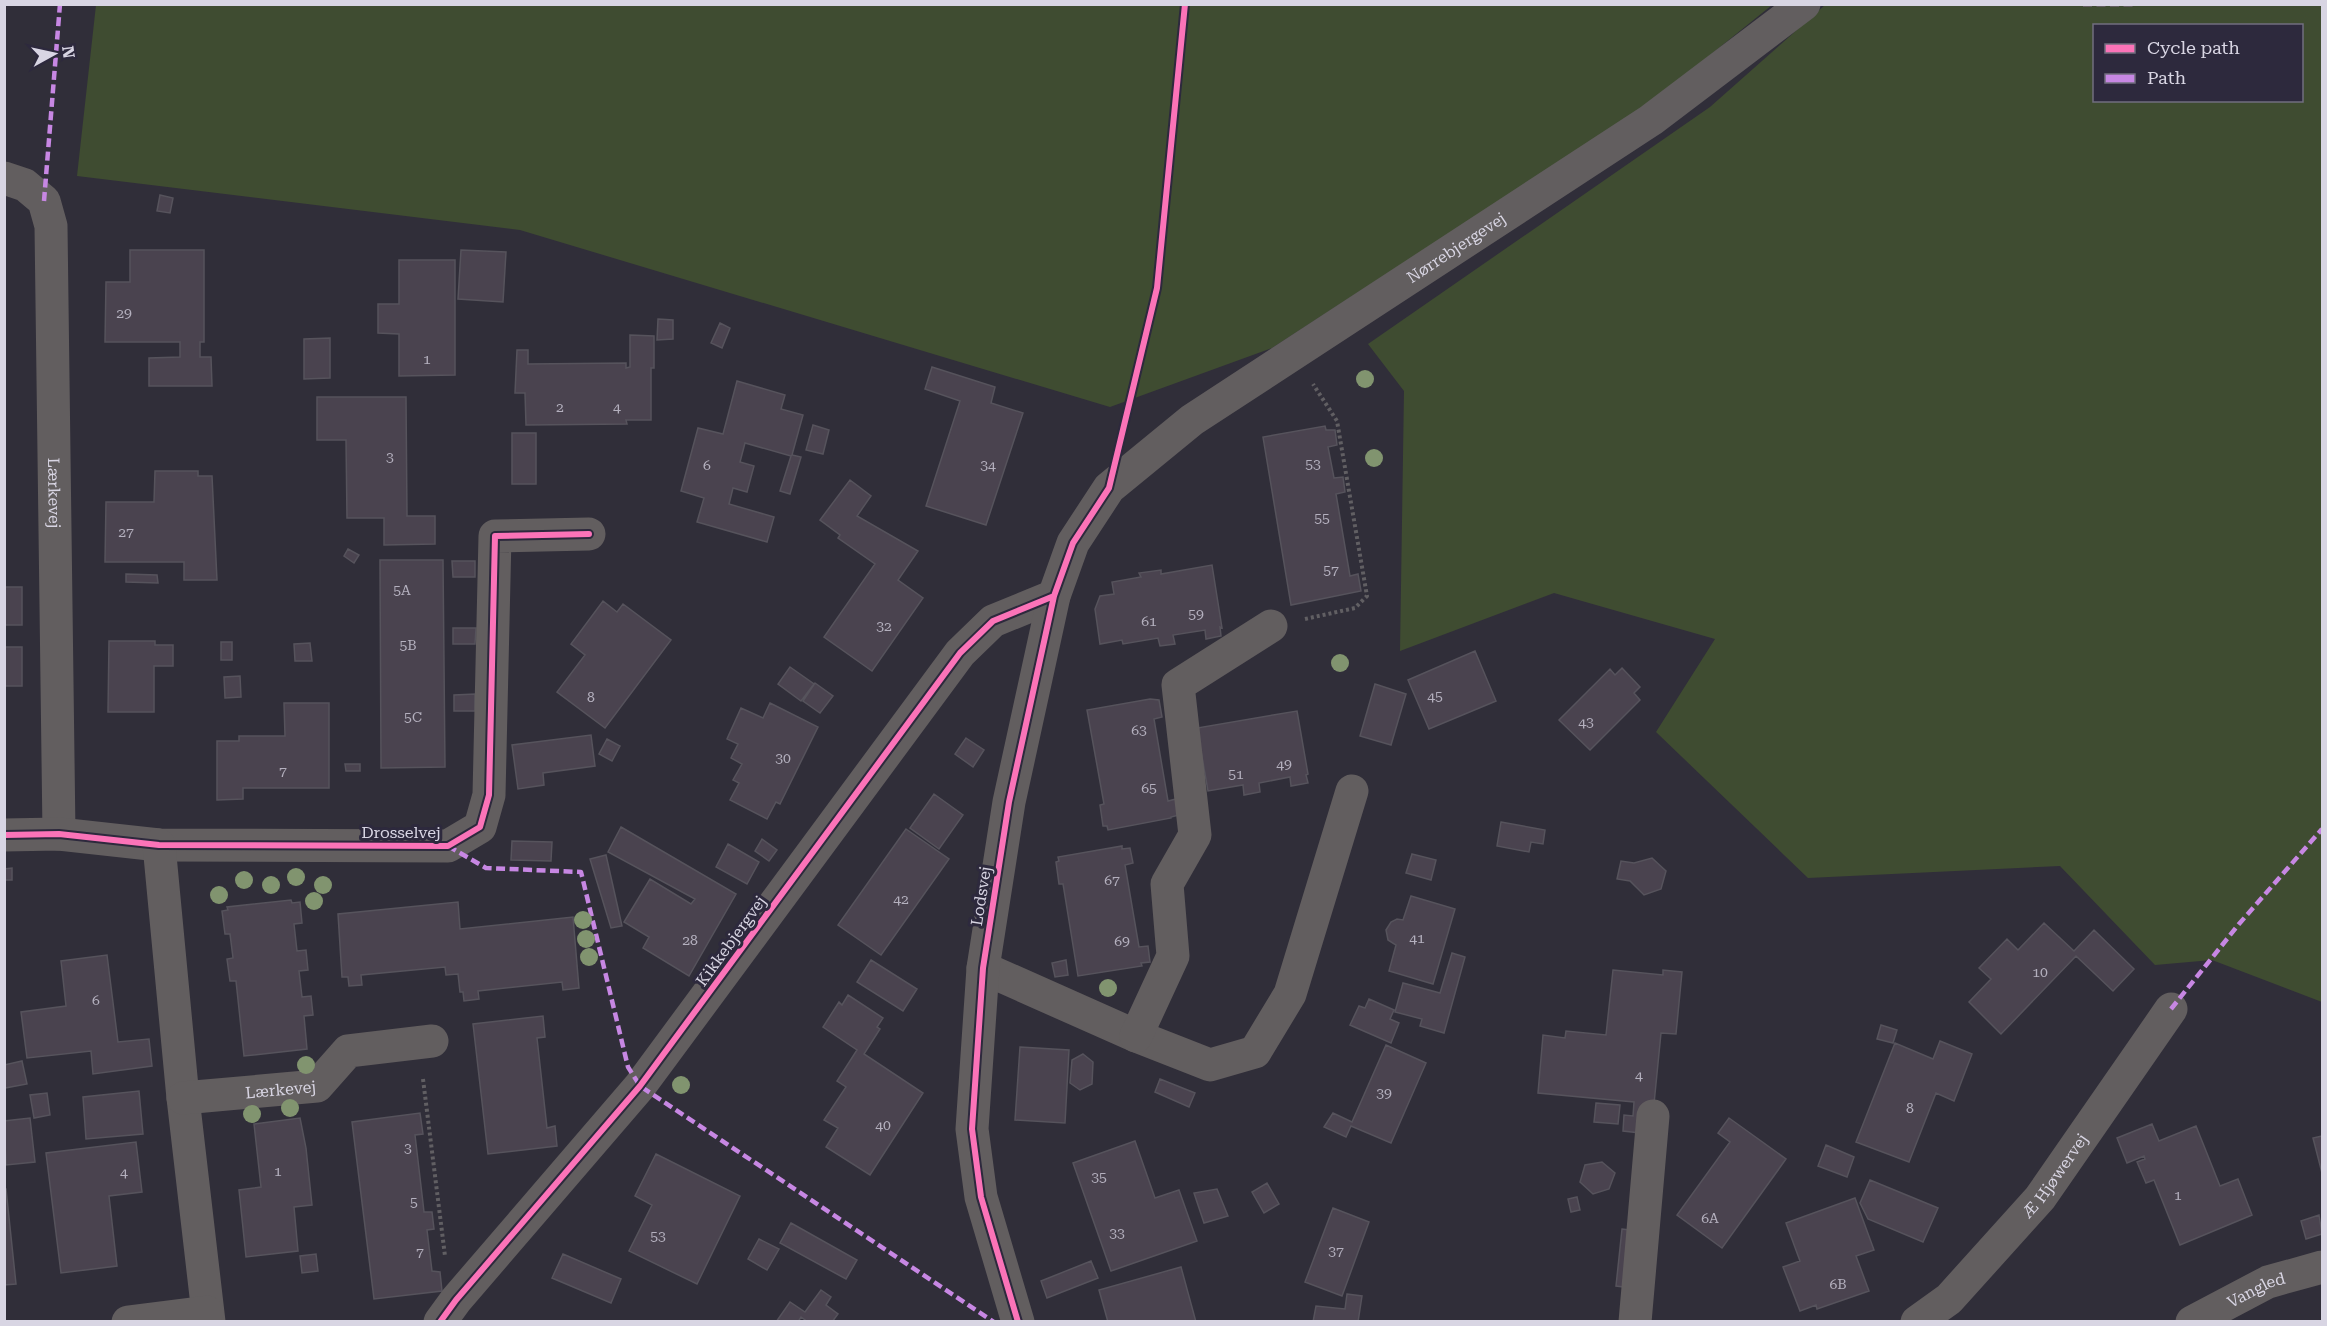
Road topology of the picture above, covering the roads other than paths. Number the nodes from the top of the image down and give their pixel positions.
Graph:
1 (1804, 4) edge
2 (4, 178) edge
3 (1108, 488) joint
4 (589, 534) dead end
5 (1054, 596) junction
6 (1271, 626) road end
7 (1352, 791) dead end
8 (59, 834) junction
9 (4, 835) edge
10 (159, 845) junction
11 (983, 968) junction
12 (2171, 1009) dead end
13 (1136, 1036) junction
14 (425, 1041) road end
15 (183, 1098) junction
16 (1653, 1116) dead end
17 (2322, 1267) edge
18 (448, 1311) edge
19 (208, 1317) edge
20 (128, 1322) edge
21 (1018, 1322) edge
22 (1635, 1322) edge
23 (1917, 1322) edge
24 (2192, 1322) edge

1 - 3 street, Nørrebjergevej
2 - 8 street, Lærkevej
3 - 5 street, Lodsvej
4 - 10 street, Drosselvej
5 - 11 street, Lodsvej
5 - 18 street, Kikkebjergvej
6 - 13 street
7 - 13 street
8 - 9 street, Drosselvej
8 - 10 street, Drosselvej
10 - 15 street
11 - 13 street
11 - 21 street, Lodsvej
12 - 23 street, Æ Hjøwervej
14 - 15 street, Lærkevej
15 - 19 street
16 - 22 street
17 - 24 street, Vangled
19 - 20 street

